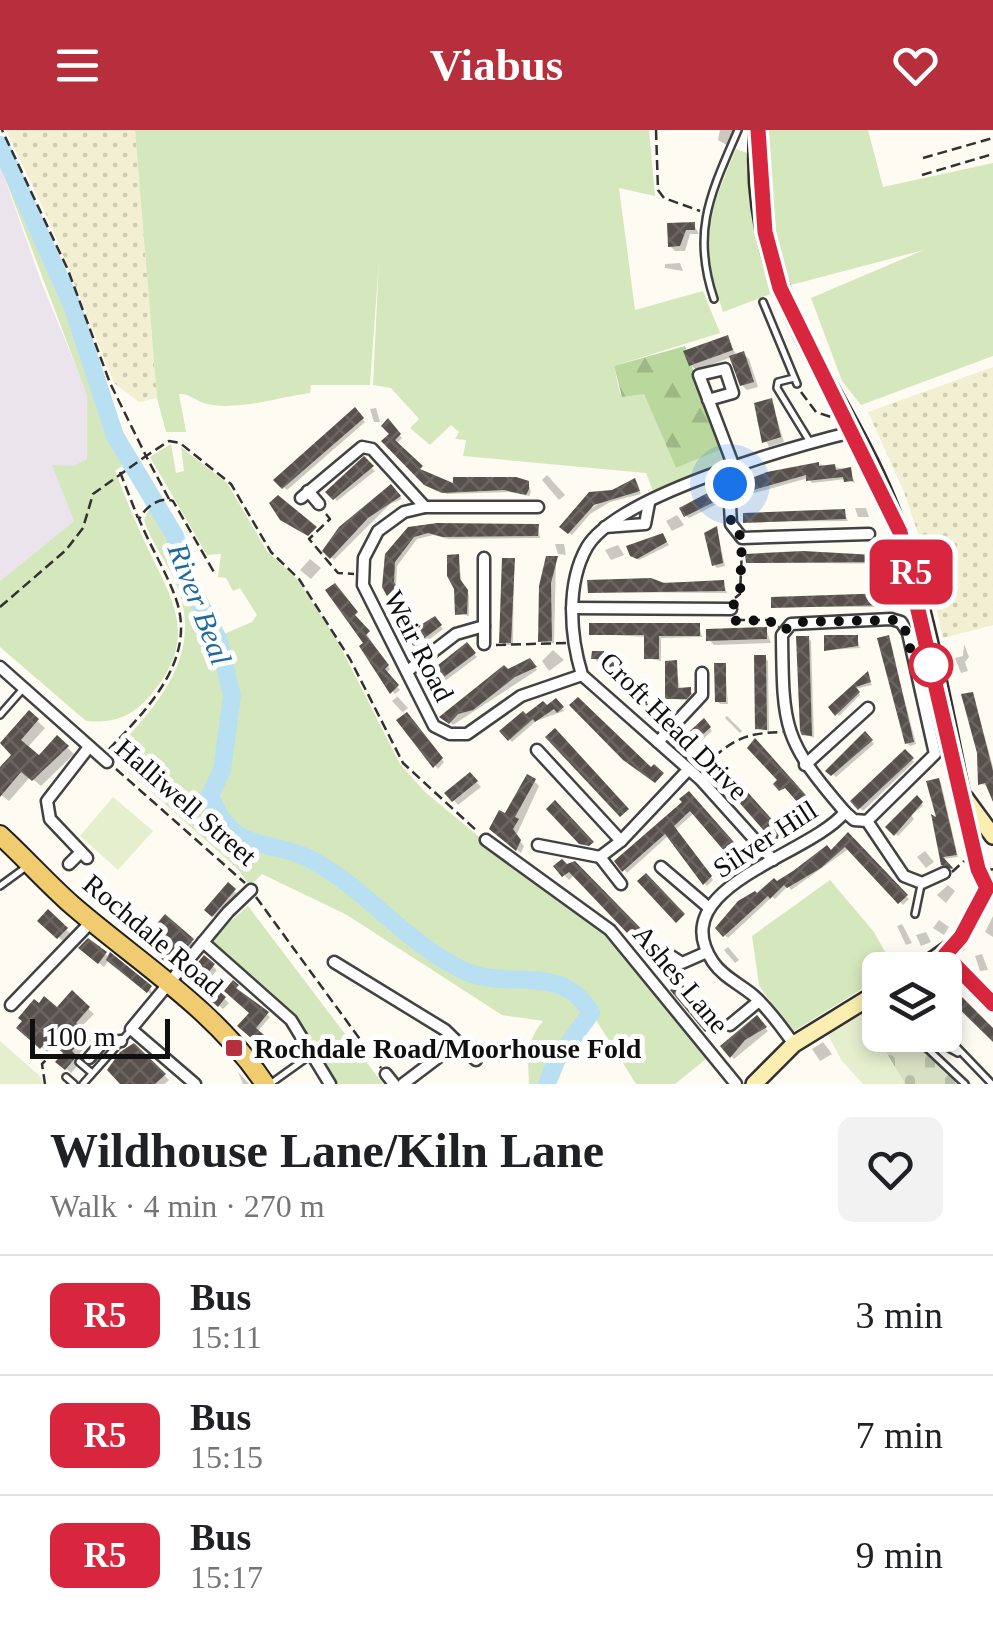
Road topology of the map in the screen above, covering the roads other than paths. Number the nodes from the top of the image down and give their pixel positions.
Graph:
1 (738, 130) edge
2 (758, 130) edge
3 (714, 300) dead end
4 (763, 302) dead end
5 (708, 400) dead end
6 (852, 432) junction
7 (810, 442) junction
8 (731, 468) junction
9 (649, 503) junction
10 (320, 504) road end
11 (425, 507) junction
12 (538, 508) dead end
13 (604, 527) junction
14 (869, 534) dead end
15 (484, 558) dead end
16 (572, 608) junction
17 (731, 609) road end
18 (484, 626) junction
19 (484, 644) road end
20 (0, 667) edge
21 (409, 670) junction
22 (702, 673) dead end
23 (582, 676) junction
24 (24, 688) junction
25 (868, 708) dead end
26 (0, 715) edge
27 (658, 742) junction
28 (89, 747) junction
29 (537, 750) dead end
30 (104, 760) road end
31 (805, 765) junction
32 (692, 773) junction
33 (963, 794) junction
34 (844, 812) junction
35 (867, 820) junction
36 (0, 835) edge
37 (993, 836) edge
38 (486, 840) road end
39 (622, 841) junction
40 (538, 845) dead end
41 (600, 856) junction
42 (773, 860) junction
43 (30, 863) junction
44 (69, 864) dead end
45 (662, 867) dead end
46 (941, 875) road end
47 (922, 883) junction
48 (990, 883) edge
49 (621, 884) dead end
50 (0, 886) edge
51 (252, 890) road end
52 (708, 907) junction
53 (914, 914) dead end
54 (92, 921) junction
55 (203, 942) junction
56 (707, 952) junction
57 (948, 952) edge
58 (671, 956) dead end
59 (334, 962) dead end
60 (962, 972) edge
61 (171, 984) junction
62 (759, 1000) junction
63 (862, 1002) edge
64 (993, 1004) edge
65 (11, 1006) dead end
66 (730, 1025) dead end
67 (131, 1029) junction
68 (121, 1041) junction
69 (457, 1043) junction
70 (794, 1044) junction
71 (931, 1052) edge
72 (958, 1053) edge
73 (312, 1054) junction
74 (84, 1060) joint
75 (476, 1060) dead end
76 (92, 1074) junction
77 (386, 1074) road end
78 (66, 1077) dead end
79 (74, 1084) edge
80 (83, 1084) edge
81 (195, 1084) edge
82 (267, 1084) edge
83 (330, 1084) edge
84 (394, 1084) edge
85 (404, 1084) edge
86 (736, 1084) edge
87 (754, 1084) edge
88 (964, 1084) edge
89 (992, 1084) edge

1 - 3 lane
2 - 6 main road
4 - 7 lane
5 - 8 street
6 - 7 street
6 - 33 main road
7 - 8 street
8 - 9 street
8 - 14 street
9 - 13 street
9 - 13 street
10 - 11 street
11 - 12 street, Weir Road
11 - 21 street, Weir Road
13 - 16 street, Croft Head Drive
15 - 18 street
16 - 17 street
16 - 23 street, Croft Head Drive
18 - 19 street
18 - 21 street
20 - 24 street, Halliwell Street
21 - 23 street, Weir Road
22 - 27 street
23 - 27 street, Croft Head Drive
24 - 26 lane
24 - 28 street, Halliwell Street
25 - 31 street
27 - 32 street, Croft Head Drive
28 - 30 street, Halliwell Street
28 - 44 street
29 - 39 street
31 - 34 street
31 - 35 street
32 - 39 street
32 - 42 street, Croft Head Drive
33 - 37 main road
33 - 48 main road
34 - 35 street
34 - 42 street, Silver Hill
35 - 47 street
36 - 43 main road, Rochdale Road
38 - 86 street, Ashes Lane
39 - 41 street
40 - 41 street
41 - 49 street
42 - 52 street, Silver Hill
43 - 50 lane
43 - 54 main road, Rochdale Road
45 - 52 street
46 - 47 street
47 - 53 lane
48 - 57 main road
51 - 55 street
52 - 56 street, Silver Hill
54 - 61 main road, Rochdale Road
54 - 65 street
55 - 61 street
55 - 73 street
56 - 58 street
56 - 62 street
59 - 69 street
60 - 64 street
61 - 67 street
61 - 82 main road, Rochdale Road
62 - 66 street
62 - 70 street
63 - 70 main road
67 - 68 lane
67 - 81 street
68 - 74 street
68 - 76 lane
69 - 75 street
69 - 85 street
70 - 87 main road
71 - 88 lane
72 - 89 lane
73 - 82 lane
73 - 83 street
74 - 76 lane
76 - 80 lane
77 - 84 street
78 - 79 lane

